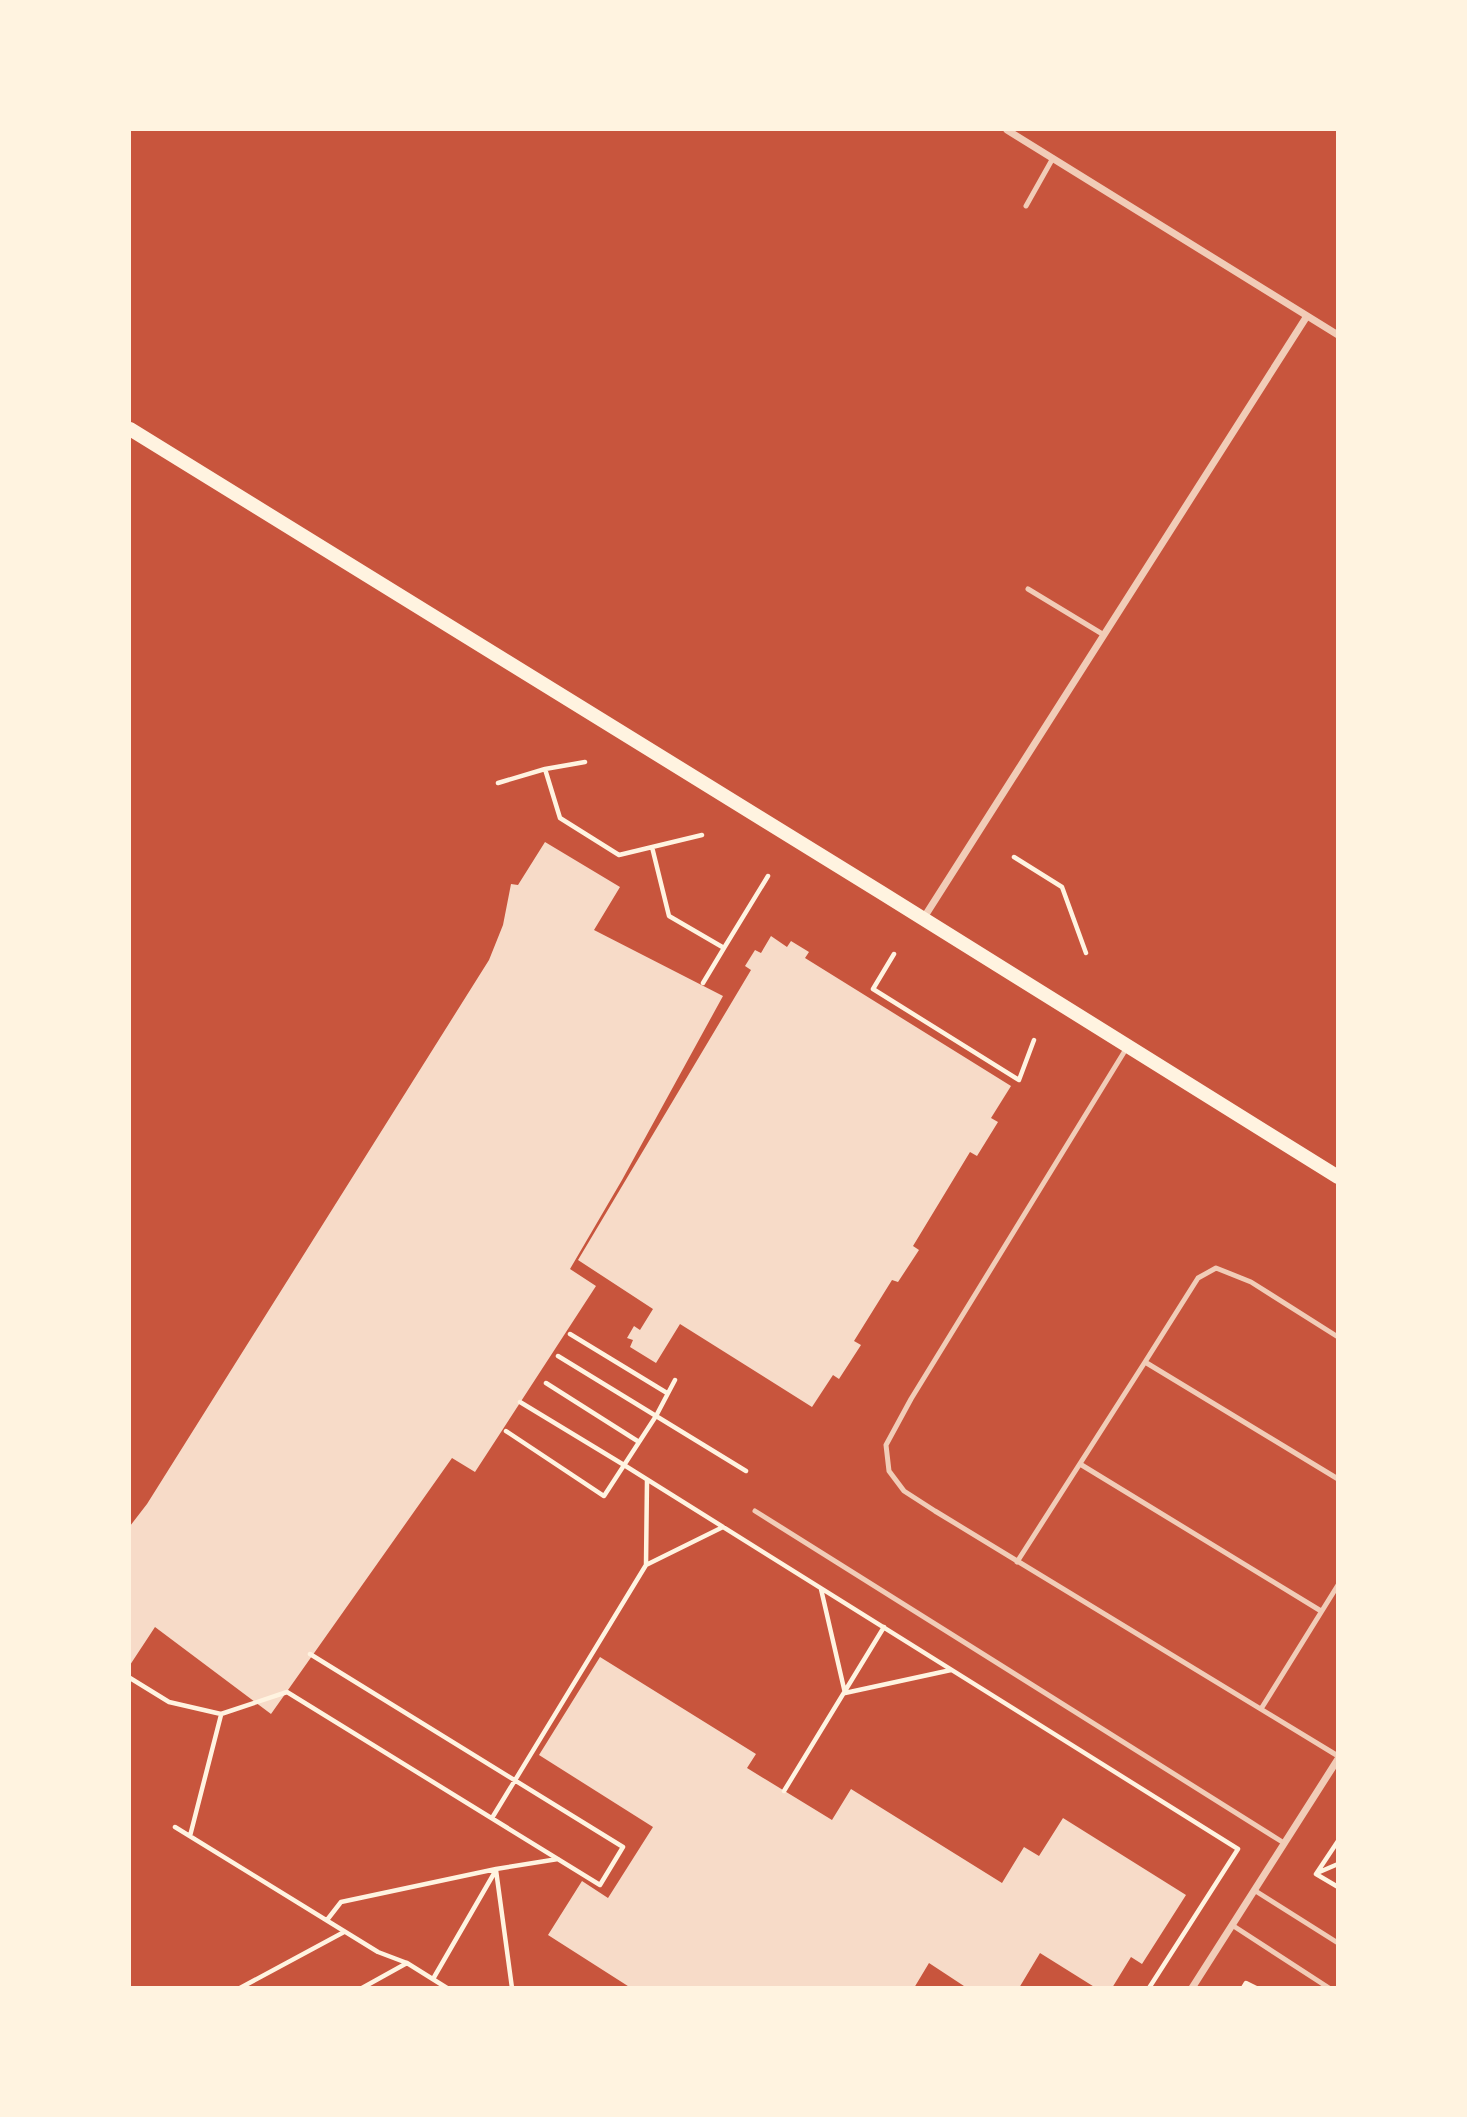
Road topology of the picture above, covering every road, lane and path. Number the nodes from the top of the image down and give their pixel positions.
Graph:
1 (1007, 130) edge
2 (1053, 158) junction
3 (1026, 206) dead end
4 (1307, 316) junction
5 (1338, 335) edge
6 (132, 435) edge
7 (1028, 589) dead end
8 (1104, 635) junction
9 (585, 762) dead end
10 (545, 769) junction
11 (498, 783) dead end
12 (702, 835) dead end
13 (652, 847) junction
14 (1014, 857) dead end
15 (768, 876) dead end
16 (923, 919) junction
17 (724, 948) junction
18 (1086, 953) dead end
19 (894, 954) dead end
20 (703, 984) dead end
21 (1034, 1040) dead end
22 (1128, 1046) junction
23 (1338, 1177) edge
24 (570, 1334) dead end
25 (1338, 1337) edge
26 (558, 1356) dead end
27 (1145, 1362) junction
28 (675, 1380) dead end
29 (546, 1383) dead end
30 (667, 1393) junction
31 (520, 1402) dead end
32 (656, 1416) junction
33 (506, 1431) dead end
34 (639, 1442) junction
35 (1080, 1464) junction
36 (624, 1465) junction
37 (746, 1471) dead end
38 (647, 1479) junction
39 (1338, 1479) edge
40 (755, 1511) dead end
41 (723, 1527) junction
42 (1017, 1562) junction
43 (646, 1565) junction
44 (1338, 1585) edge
45 (821, 1588) junction
46 (1321, 1611) junction
47 (884, 1627) junction
48 (310, 1654) dead end
49 (952, 1670) junction
50 (130, 1678) edge
51 (845, 1693) junction
52 (1261, 1709) junction
53 (221, 1714) junction
54 (1338, 1757) edge
55 (515, 1781) junction
56 (784, 1791) dead end
57 (492, 1818) junction
58 (175, 1827) dead end
59 (190, 1836) junction
60 (1338, 1841) edge
61 (1284, 1843) junction
62 (558, 1859) junction
63 (1338, 1864) edge
64 (496, 1869) junction
65 (1316, 1874) junction
66 (1338, 1887) edge
67 (1254, 1890) junction
68 (327, 1920) junction
69 (1232, 1925) junction
70 (344, 1932) junction
71 (1338, 1943) edge
72 (407, 1964) junction
73 (433, 1979) junction
74 (240, 1987) edge
75 (362, 1987) edge
76 (447, 1987) edge
77 (512, 1987) edge
78 (1149, 1987) edge
79 (1192, 1987) edge
80 (1243, 1987) edge
81 (1256, 1987) edge
82 (1329, 1987) edge

1 - 2 street
2 - 3 lane
2 - 4 street
4 - 5 street
4 - 8 street
6 - 16 main road
7 - 8 lane
8 - 16 street
9 - 10 path
10 - 11 path
10 - 13 path
12 - 13 path
13 - 17 path
14 - 18 path
15 - 17 path
16 - 22 main road
17 - 20 path
19 - 21 path
22 - 23 main road
22 - 42 lane
24 - 30 path
25 - 27 lane
26 - 32 path
27 - 35 lane
27 - 39 lane
28 - 30 path
29 - 34 path
30 - 32 path
31 - 36 path
32 - 34 path
32 - 37 path
33 - 36 path
34 - 36 path
35 - 42 lane
35 - 46 lane
36 - 38 path
38 - 41 path
38 - 43 path
40 - 61 lane
41 - 43 path
41 - 45 path
42 - 52 lane
43 - 55 path
44 - 46 lane
45 - 47 path
45 - 51 path
46 - 52 lane
47 - 49 path
47 - 51 path
48 - 55 path
49 - 51 path
49 - 78 path
50 - 53 path
51 - 56 path
52 - 54 lane
53 - 57 path
53 - 59 path
54 - 61 street
55 - 57 path
55 - 62 path
57 - 62 path
58 - 59 path
59 - 68 path
60 - 65 path
61 - 67 street
62 - 64 path
63 - 65 path
64 - 68 path
64 - 73 path
64 - 77 path
65 - 66 path
67 - 69 street
67 - 71 lane
68 - 70 path
69 - 79 street
69 - 82 lane
70 - 72 path
70 - 74 path
72 - 73 path
72 - 75 path
73 - 76 path
80 - 81 path

